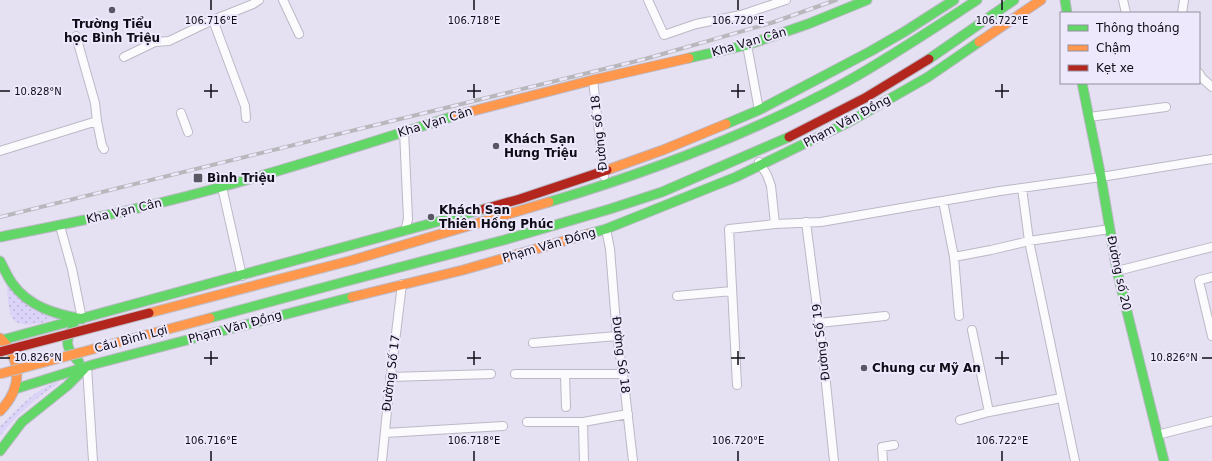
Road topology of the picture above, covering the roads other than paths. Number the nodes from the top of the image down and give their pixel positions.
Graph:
1 (259, 0) edge
2 (283, 0) edge
3 (648, 0) edge
4 (786, 0) edge
5 (868, 0) edge
6 (954, 0) edge
7 (977, 0) edge
8 (1014, 0) edge
9 (1041, 0) edge
10 (1065, 0) edge
11 (1123, 0) edge
12 (1184, 0) edge
13 (1067, 12) edge
14 (1126, 12) edge
15 (1182, 12) edge
16 (213, 20) junction
17 (299, 34) dead end
18 (966, 34) junction
19 (76, 36) dead end
20 (747, 45) junction
21 (975, 46) junction
22 (124, 57) dead end
23 (1200, 75) edge
24 (593, 80) junction
25 (1082, 84) edge
26 (1212, 87) edge
27 (1166, 107) dead end
28 (759, 110) junction
29 (181, 113) dead end
30 (1089, 117) junction
31 (246, 118) dead end
32 (97, 121) junction
33 (404, 131) junction
34 (188, 132) dead end
35 (104, 149) dead end
36 (0, 151) edge
37 (756, 152) junction
38 (1212, 159) edge
39 (760, 164) junction
40 (603, 172) junction
41 (1101, 177) junction
42 (605, 186) junction
43 (222, 187) junction
44 (1022, 188) junction
45 (943, 201) junction
46 (806, 222) junction
47 (775, 224) junction
48 (60, 226) junction
49 (606, 228) junction
50 (1110, 228) junction
51 (405, 231) junction
52 (0, 237) edge
53 (1029, 241) junction
54 (404, 246) junction
55 (1212, 247) edge
56 (954, 257) junction
57 (0, 261) edge
58 (405, 266) junction
59 (1117, 271) junction
60 (242, 276) junction
61 (1212, 277) edge
62 (355, 279) joint
63 (402, 284) junction
64 (732, 291) junction
65 (677, 296) dead end
66 (885, 316) dead end
67 (959, 316) dead end
68 (82, 319) junction
69 (819, 323) junction
70 (972, 330) dead end
71 (617, 336) junction
72 (1212, 336) edge
73 (1, 339) edge
74 (533, 343) dead end
75 (0, 352) edge
76 (86, 367) junction
77 (0, 374) edge
78 (491, 374) dead end
79 (515, 374) dead end
80 (565, 374) junction
81 (623, 374) junction
82 (390, 378) junction
83 (737, 385) dead end
84 (15, 389) junction
85 (1061, 398) junction
86 (566, 407) dead end
87 (0, 411) edge
88 (990, 412) junction
89 (628, 414) junction
90 (960, 420) dead end
91 (1212, 421) edge
92 (527, 422) dead end
93 (583, 422) junction
94 (503, 426) dead end
95 (384, 433) junction
96 (1157, 435) junction
97 (894, 445) dead end
98 (0, 451) edge
99 (93, 461) edge
100 (382, 461) edge
101 (584, 461) edge
102 (633, 461) edge
103 (834, 461) edge
104 (883, 461) edge
105 (1075, 461) edge
106 (1164, 461) edge

1 - 16 street
2 - 17 street
3 - 4 street
5 - 20 main road, Kha Vạn Cân
6 - 28 main road
7 - 42 main road
8 - 18 main road, Phạm Văn Đồng
9 - 21 main road, Phạm Văn Đồng
10 - 13 main road
11 - 14 street
12 - 15 street
16 - 22 street
16 - 31 street
18 - 21 main road
18 - 37 main road, Phạm Văn Đồng
19 - 32 street
20 - 24 main road, Kha Vạn Cân
20 - 28 street
21 - 39 main road, Phạm Văn Đồng
23 - 26 street
24 - 33 main road, Kha Vạn Cân
24 - 40 street, Đường số 18
25 - 30 main road, Đường số 20
27 - 30 street
28 - 40 main road
29 - 34 street
30 - 41 main road, Đường số 20
32 - 35 street
32 - 36 street
33 - 43 main road, Kha Vạn Cân
33 - 51 street
37 - 39 street
37 - 58 main road, Phạm Văn Đồng
38 - 41 street
39 - 47 street
39 - 49 main road, Phạm Văn Đồng
40 - 42 street, Đường số 18
40 - 51 main road
41 - 44 street
41 - 50 main road, Đường số 20
42 - 54 main road
43 - 48 main road, Kha Vạn Cân
43 - 60 street
44 - 45 street
44 - 53 street
45 - 46 street
45 - 56 street
46 - 47 street
46 - 69 street, Đường Số 19
47 - 64 street
48 - 52 main road, Kha Vạn Cân
48 - 68 street
49 - 63 main road, Phạm Văn Đồng
49 - 71 street, Đường Số 18
50 - 53 street
50 - 59 main road, Đường số 20
51 - 54 main road
51 - 60 main road
53 - 56 street
53 - 85 street
54 - 75 main road, Cầu Bình Lợi, bridge
55 - 59 street
56 - 67 street
57 - 68 main road
58 - 62 main road, Phạm Văn Đồng
58 - 63 main road
59 - 96 main road, Đường số 20
60 - 68 main road
61 - 72 street
62 - 77 main road, Cầu Bình Lợi, bridge
63 - 76 main road, Phạm Văn Đồng
63 - 82 street, Đường Số 17
64 - 65 street
64 - 83 street
66 - 69 street
68 - 73 main road
68 - 76 main road
69 - 103 street, Đường Số 19
70 - 88 street
71 - 74 street
71 - 81 street, Đường Số 18
73 - 84 main road
76 - 84 main road, Phạm Văn Đồng
76 - 98 main road
76 - 99 street
78 - 82 street
79 - 80 street
80 - 81 street
80 - 86 street
81 - 89 street, Đường Số 18
82 - 95 street, Đường Số 17
84 - 87 main road
85 - 88 street
85 - 105 street
88 - 90 street
89 - 93 street
89 - 102 street, Đường Số 18
91 - 96 street
92 - 93 street
93 - 101 street
94 - 95 street
95 - 100 street, Đường Số 17
96 - 106 main road, Đường số 20
97 - 104 street

